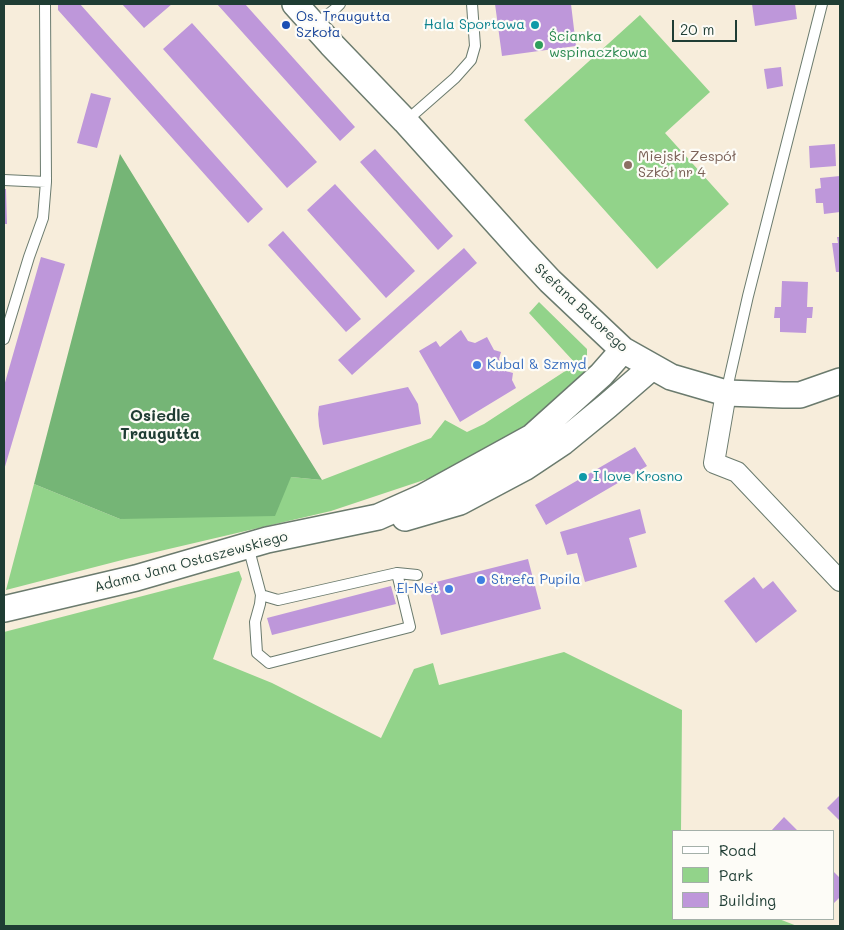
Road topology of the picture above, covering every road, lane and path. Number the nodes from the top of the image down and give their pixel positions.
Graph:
1 (45, 4) edge
2 (295, 4) edge
3 (340, 4) edge
4 (472, 4) edge
5 (822, 4) edge
6 (315, 25) junction
7 (405, 122) junction
8 (4, 180) edge
9 (46, 182) junction
10 (4, 339) edge
11 (623, 350) junction
12 (652, 367) junction
13 (840, 381) edge
14 (726, 392) junction
15 (378, 517) junction
16 (248, 546) junction
17 (397, 573) junction
18 (417, 575) dead end
19 (840, 582) edge
20 (261, 595) junction
21 (4, 609) edge

1 - 9 lane
2 - 6 street, Stefana Batorego
3 - 6 lane
4 - 7 lane
5 - 14 lane
6 - 7 street, Stefana Batorego
7 - 11 street, Stefana Batorego
8 - 9 lane
9 - 10 lane
11 - 12 street, Stefana Batorego
11 - 15 street, Adama Jana Ostaszewskiego
12 - 14 street, Stefana Batorego
12 - 15 street, Adama Jana Ostaszewskiego
13 - 14 street, Stefana Batorego
14 - 19 street
15 - 16 street, Adama Jana Ostaszewskiego
16 - 20 lane
16 - 21 street, Adama Jana Ostaszewskiego
17 - 18 lane
17 - 20 lane
17 - 20 lane

